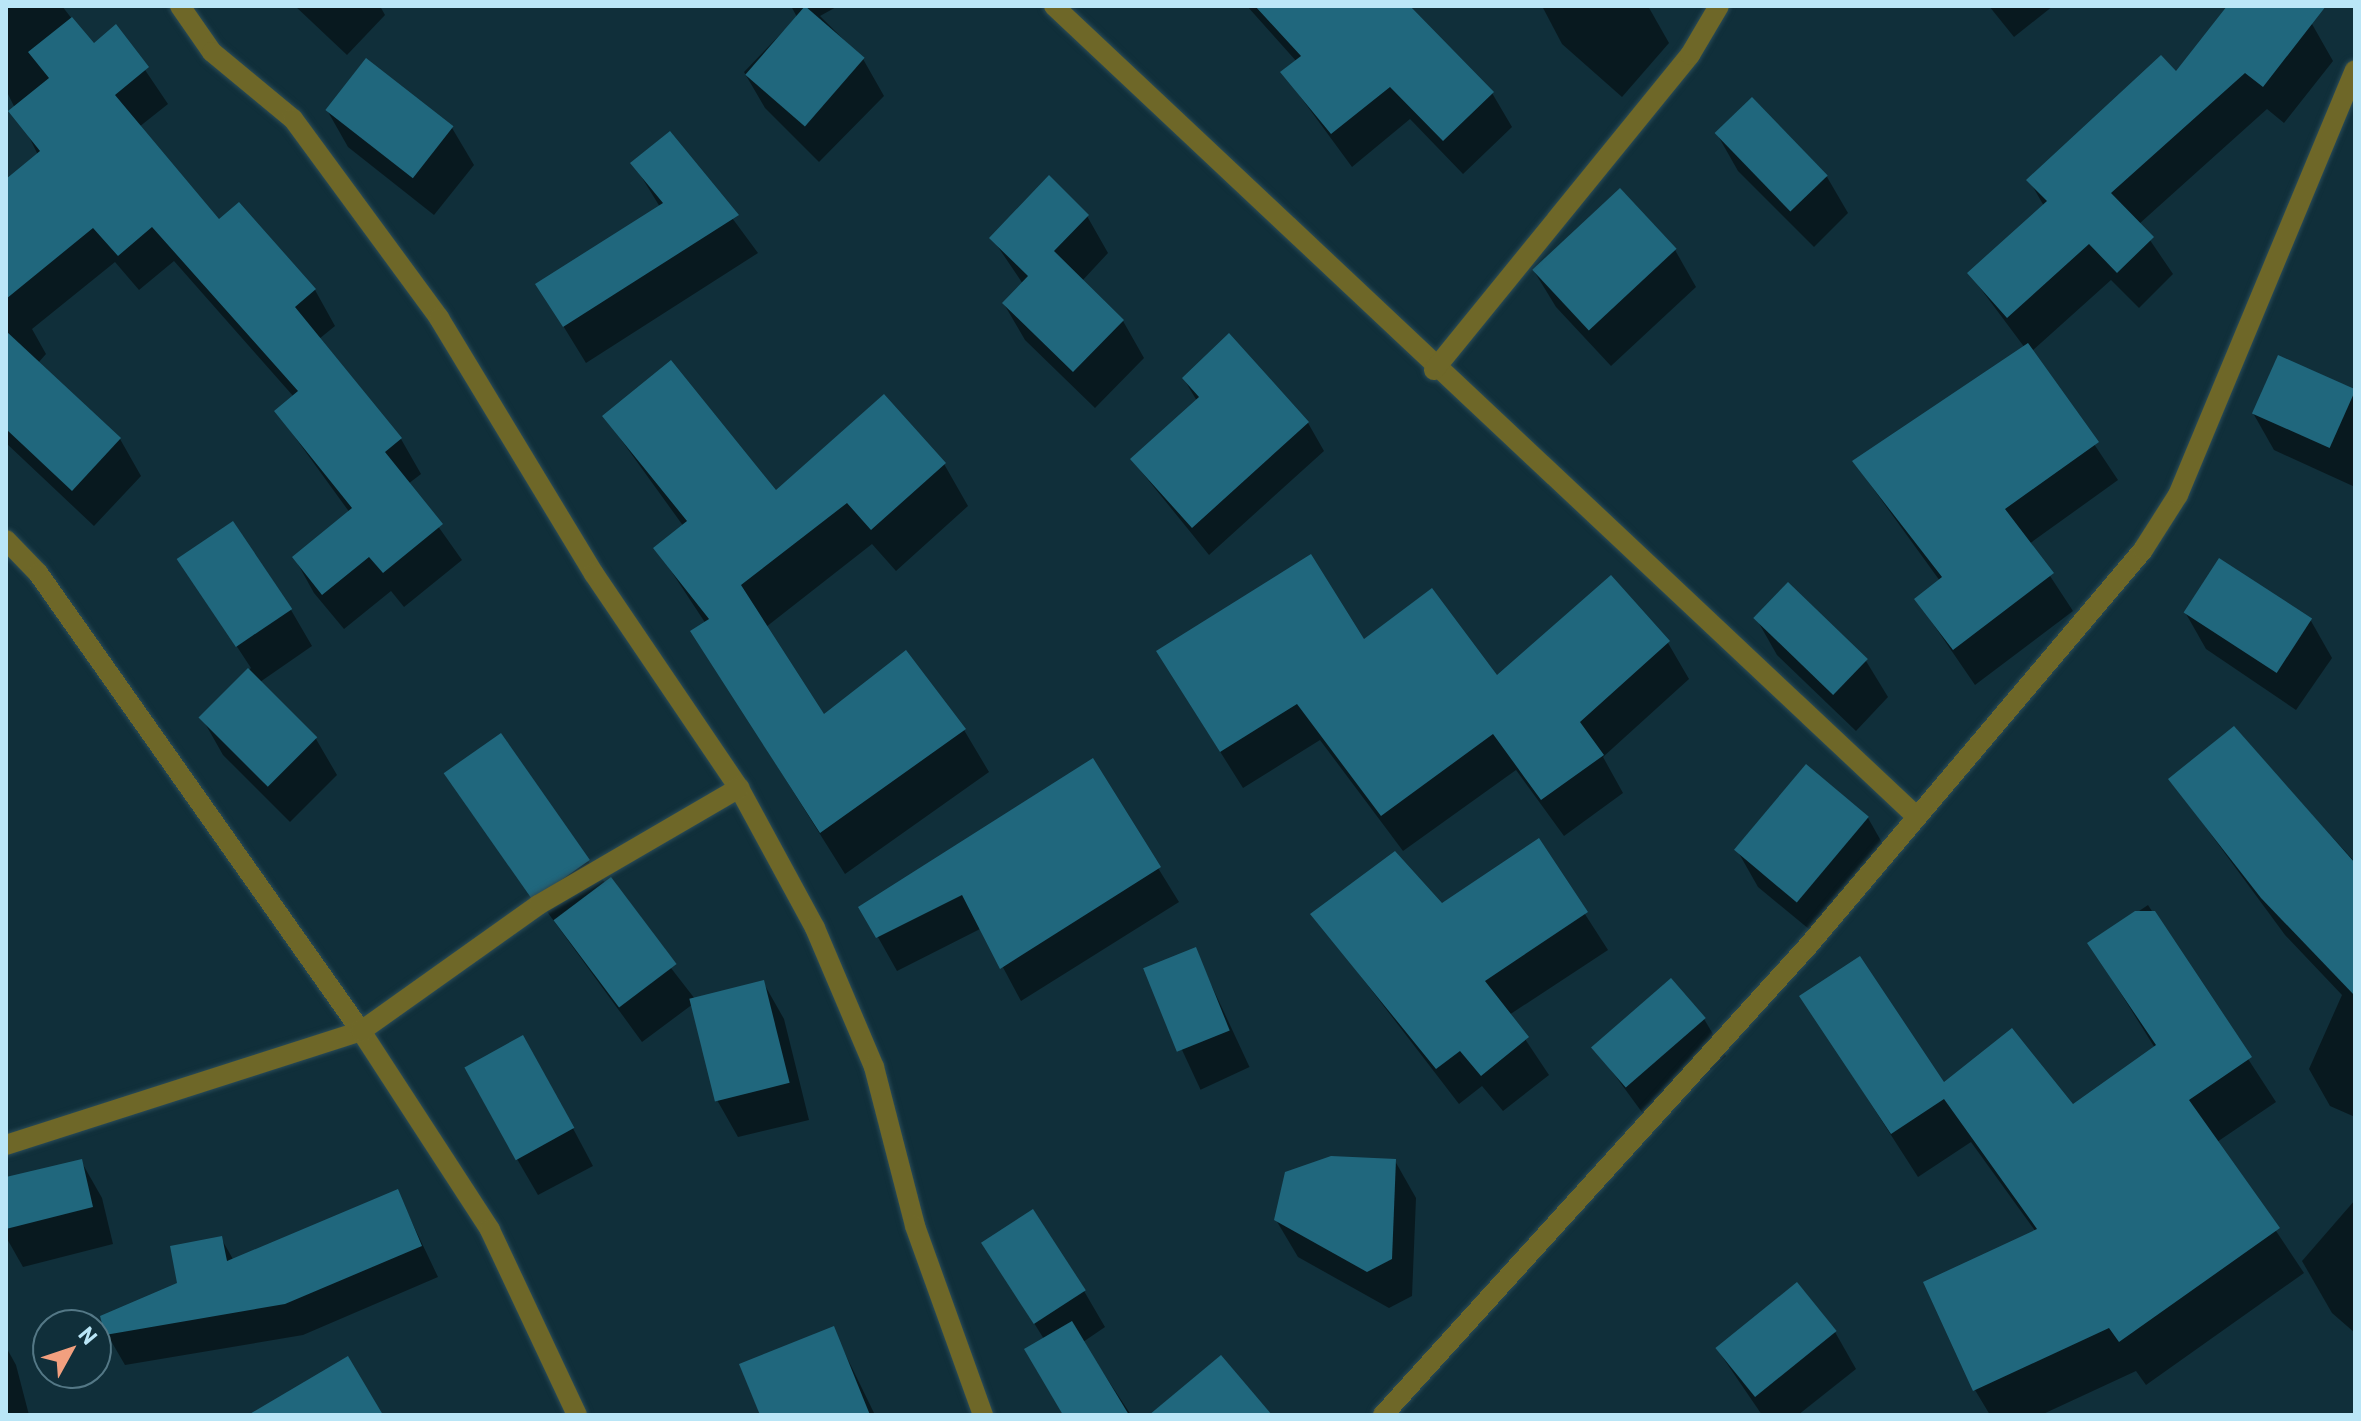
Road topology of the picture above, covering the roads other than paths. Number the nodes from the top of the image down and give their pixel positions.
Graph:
1 (180, 6) edge
2 (1054, 6) edge
3 (1719, 6) edge
4 (2355, 70) edge
5 (1434, 370) junction
6 (6, 540) edge
7 (739, 788) junction
8 (1916, 816) junction
9 (361, 1031) junction
10 (6, 1145) edge
11 (577, 1415) edge
12 (983, 1415) edge
13 (1383, 1415) edge

1 - 7 street
2 - 5 street
3 - 5 street
4 - 8 street
5 - 8 street
6 - 9 street
7 - 9 street
7 - 12 street
8 - 13 street
9 - 10 street
9 - 11 street

